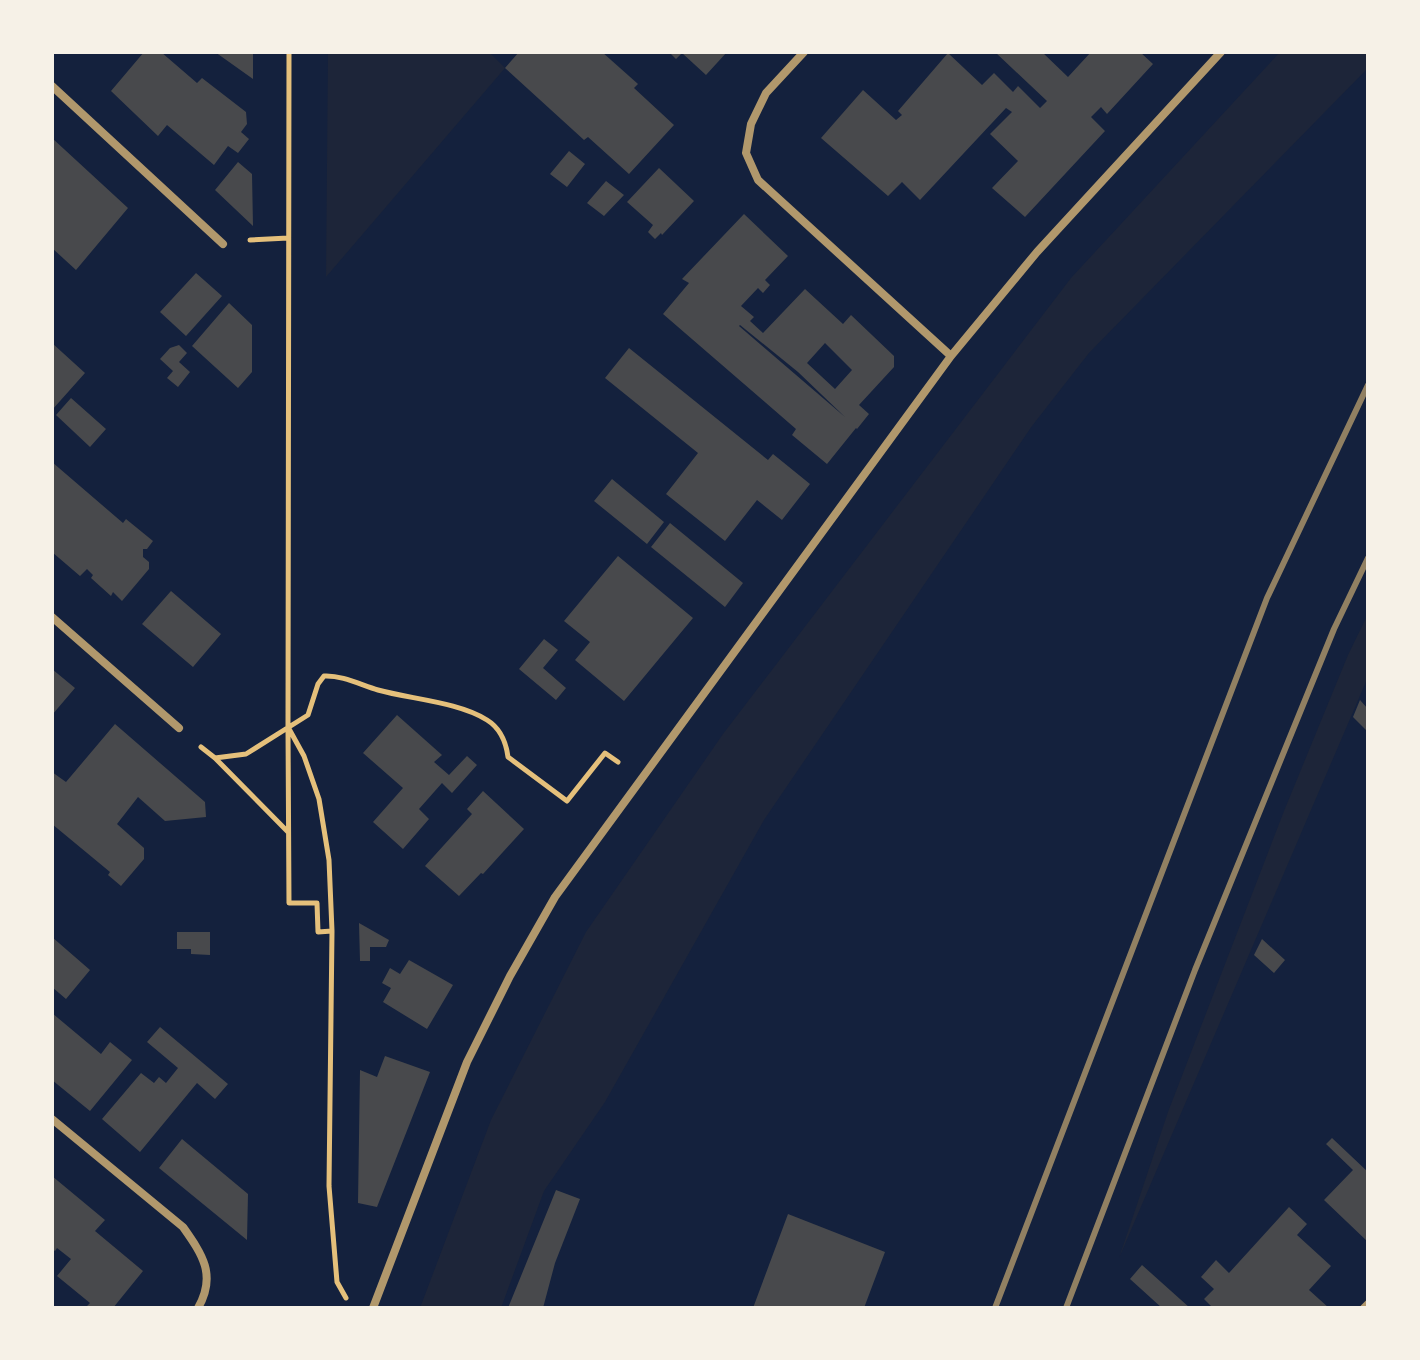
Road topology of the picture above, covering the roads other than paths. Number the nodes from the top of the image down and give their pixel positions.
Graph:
1 (804, 52) edge
2 (1221, 52) edge
3 (52, 86) edge
4 (223, 244) dead end
5 (951, 356) junction
6 (52, 617) edge
7 (179, 728) dead end
8 (52, 1119) edge
9 (198, 1308) edge
10 (373, 1308) edge

1 - 5 street
2 - 5 street
3 - 4 street
5 - 10 street
6 - 7 street
8 - 9 street

